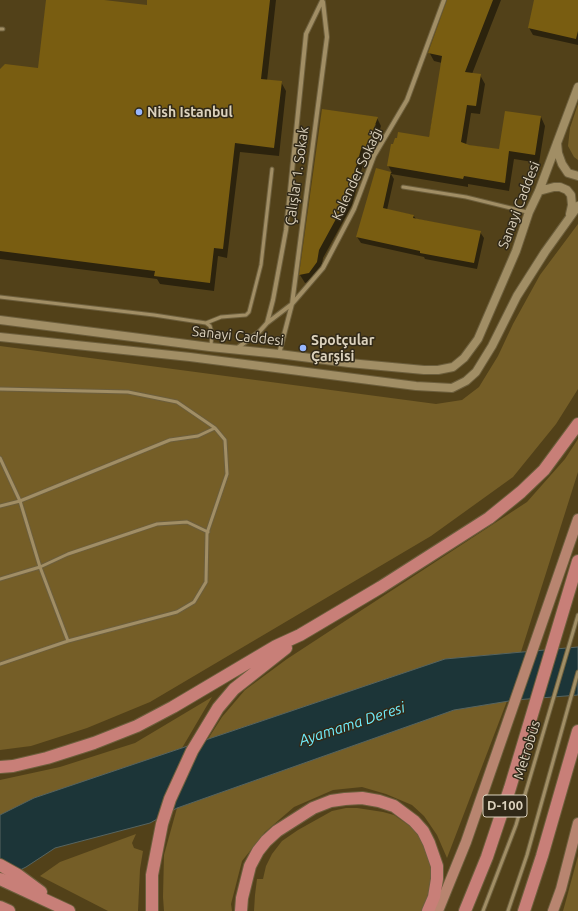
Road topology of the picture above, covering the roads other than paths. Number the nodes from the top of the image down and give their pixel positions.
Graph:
1 (444, 0) edge
2 (322, 1) edge
3 (578, 88) edge
4 (557, 140) junction
5 (272, 169) dead end
6 (578, 176) edge
7 (403, 187) dead end
8 (539, 191) junction
9 (578, 206) edge
10 (529, 212) junction
11 (568, 218) junction
12 (0, 297) edge
13 (292, 304) junction
14 (0, 320) edge
15 (206, 323) junction
16 (267, 323) junction
17 (0, 337) edge
18 (210, 347) junction
19 (236, 350) junction
20 (279, 354) junction
21 (0, 389) edge
22 (578, 424) edge
23 (215, 428) junction
24 (0, 458) edge
25 (20, 501) junction
26 (0, 506) edge
27 (578, 518) edge
28 (208, 532) junction
29 (578, 561) edge
30 (40, 567) junction
31 (0, 579) edge
32 (578, 616) edge
33 (300, 635) junction
34 (68, 641) junction
35 (0, 664) edge
36 (578, 672) edge
37 (578, 731) edge
38 (0, 767) edge
39 (578, 823) edge
40 (0, 865) edge
41 (0, 879) edge
42 (17, 880) junction
43 (0, 907) edge
44 (9, 911) edge
45 (69, 911) edge
46 (152, 911) edge
47 (241, 911) edge
48 (428, 911) edge
49 (438, 911) edge
50 (465, 911) edge
51 (483, 911) edge
52 (508, 911) edge
53 (524, 911) edge
54 (553, 911) edge

1 - 13 street, Kalender Sokağı
2 - 13 street, Çalışlar 1. Sokak
2 - 16 street
3 - 4 main road, Sanayi Caddesi
4 - 6 main road
4 - 8 main road, Sanayi Caddesi
5 - 15 lane
7 - 10 lane
8 - 10 main road, Sanayi Caddesi
8 - 11 main road
9 - 11 main road, Sanayi Caddesi
10 - 20 main road, Sanayi Caddesi
11 - 17 main road, Sanayi Caddesi
12 - 15 lane
13 - 16 street
13 - 20 street, Çalışlar 1. Sokak
14 - 18 main road, Sanayi Caddesi
15 - 18 lane
16 - 19 street
18 - 19 main road, Sanayi Caddesi
19 - 20 main road, Sanayi Caddesi
21 - 23 lane
22 - 33 highway
23 - 25 lane
23 - 28 lane
24 - 25 lane
25 - 26 lane
25 - 30 lane
27 - 49 main road
28 - 30 lane
28 - 34 lane
29 - 50 highway, D-100
30 - 31 lane
30 - 34 lane
32 - 51 lane, Metrobüs
33 - 38 highway
33 - 46 highway
34 - 35 lane
36 - 52 lane, Metrobüs
37 - 53 highway
39 - 54 main road
40 - 42 highway
41 - 42 highway
42 - 45 highway
43 - 44 highway
47 - 48 highway

